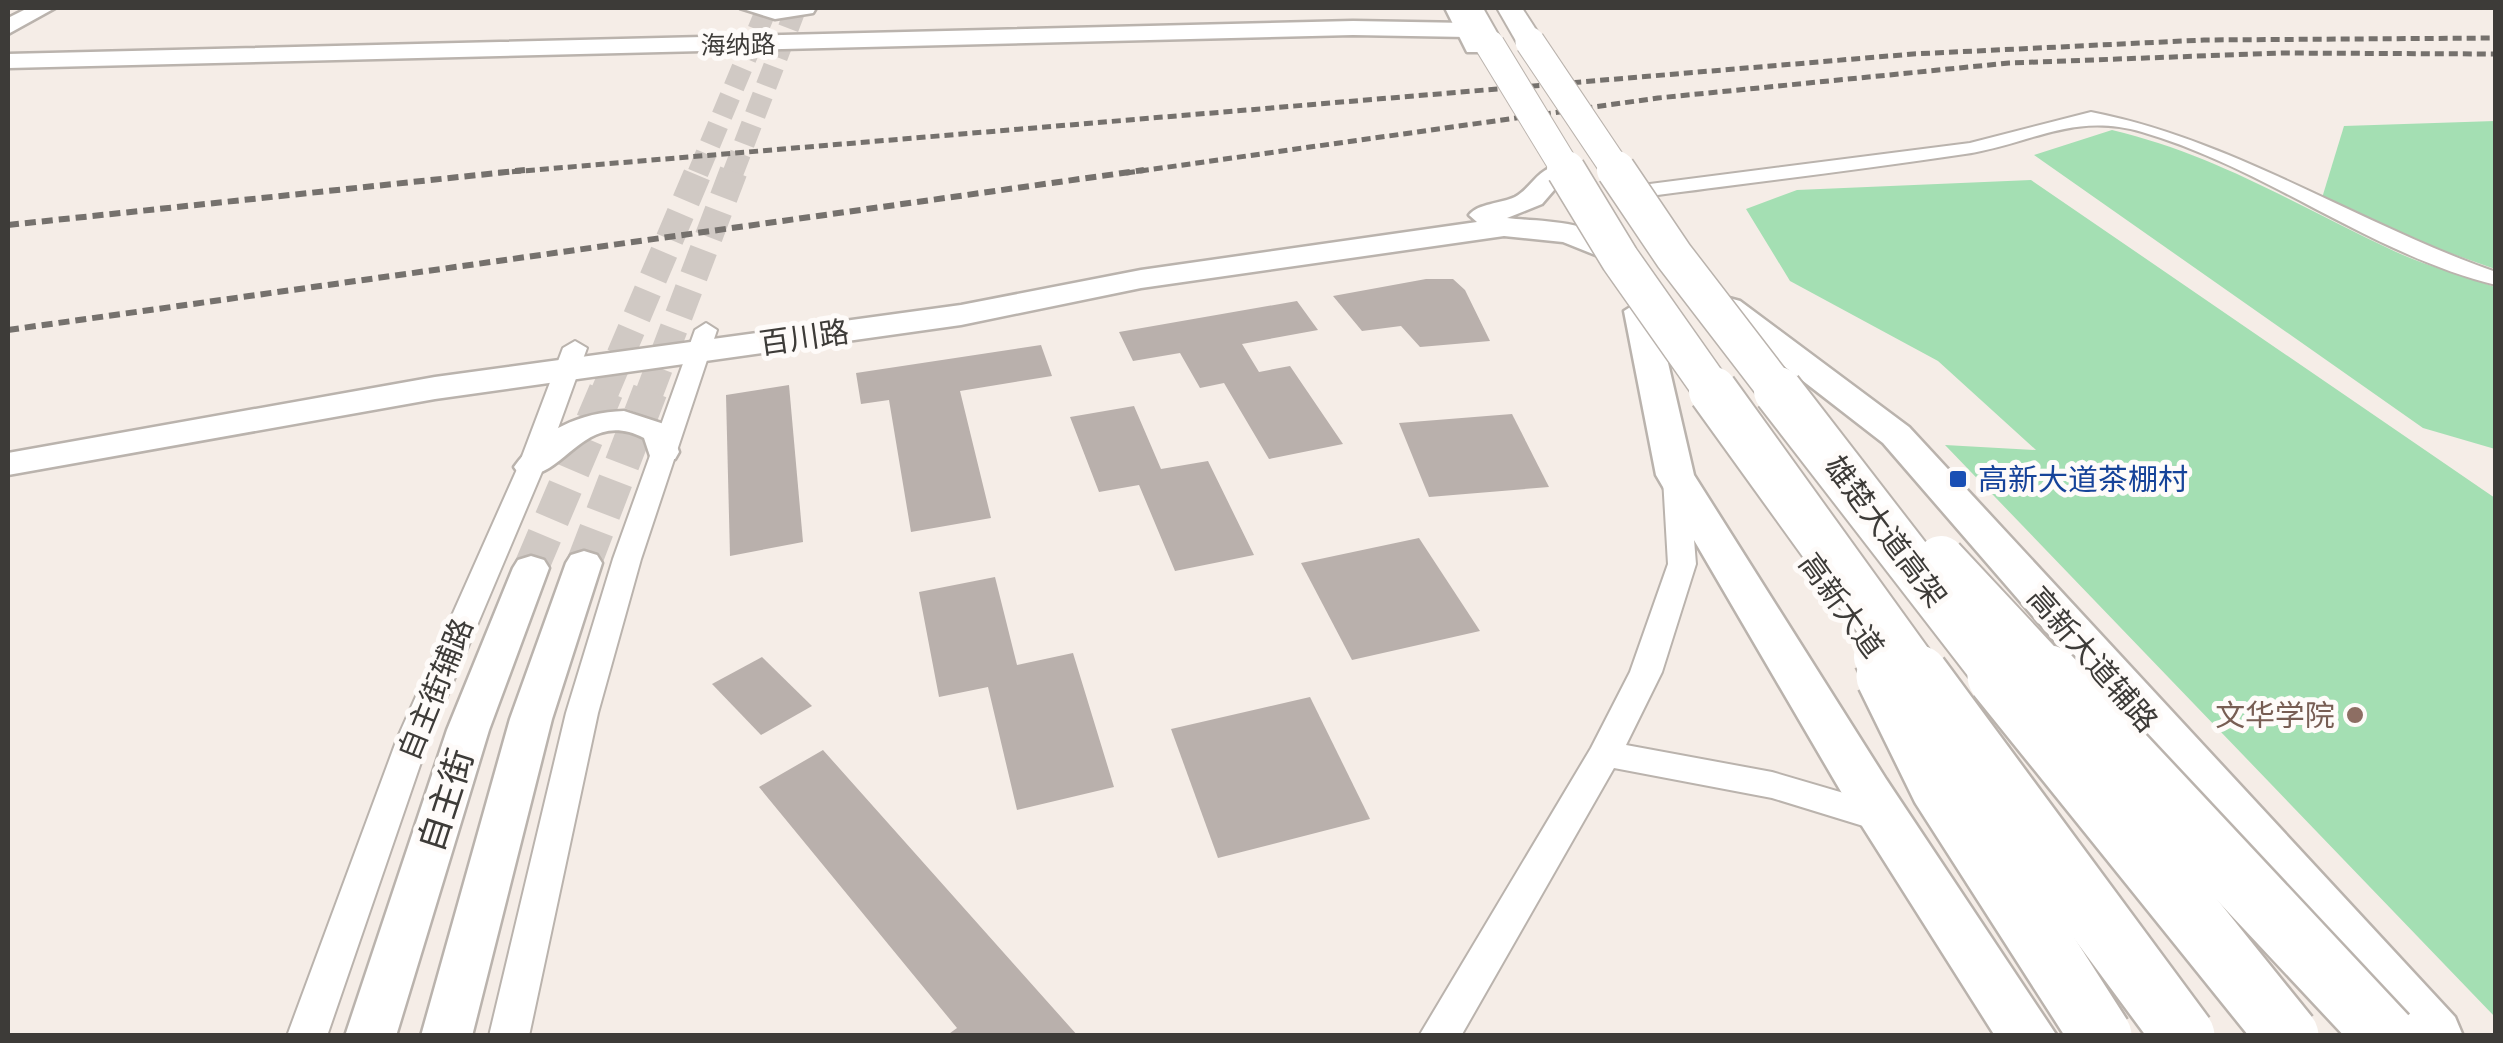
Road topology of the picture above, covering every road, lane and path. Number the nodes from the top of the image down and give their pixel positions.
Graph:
1 (29, 8) edge
2 (44, 8) edge
3 (747, 8) edge
4 (804, 8) edge
5 (816, 8) edge
6 (1520, 8) edge
7 (1473, 18) edge
8 (8, 19) edge
9 (8, 27) edge
10 (814, 38) junction
11 (725, 39) junction
12 (1544, 44) dead end
13 (8, 54) edge
14 (8, 62) edge
15 (1622, 160) dead end
16 (1550, 170) joint
17 (1642, 190) junction
18 (1598, 246) junction
19 (2496, 278) edge
20 (1640, 311) junction
21 (1737, 328) junction
22 (702, 341) junction
23 (571, 359) junction
24 (8, 441) edge
25 (663, 452) junction
26 (8, 464) edge
27 (531, 467) junction
28 (1676, 475) junction
29 (1823, 546) junction
30 (584, 563) tunnel mouth
31 (531, 568) tunnel mouth
32 (1605, 754) junction
33 (1886, 819) junction
34 (307, 1036) edge
35 (370, 1036) edge
36 (446, 1036) edge
37 (509, 1036) edge
38 (1439, 1036) edge
39 (2028, 1036) edge
40 (2101, 1036) edge
41 (2152, 1036) edge
42 (2184, 1036) edge
43 (2288, 1036) edge
44 (2320, 1036) edge
45 (2386, 1036) edge
46 (2434, 1036) edge

1 - 8 main road
2 - 9 main road
3 - 4 main road
3 - 11 main road
5 - 10 main road
6 - 12 main road
7 - 10 main road, 海纳路
7 - 21 highway, 雄楚大道高架, bridge
7 - 29 highway, 雄楚大道高架, bridge
10 - 11 main road, 海纳路
11 - 13 main road, 海纳路
11 - 14 main road, 海纳路
15 - 17 main road
16 - 18 main road, 高新大道
16 - 22 main road, 百川路
17 - 19 street
17 - 21 main road
18 - 20 main road, 高新大道
18 - 22 main road, 百川路
20 - 28 main road
20 - 41 main road, 高新大道
21 - 43 highway, 雄楚大道高架, bridge
21 - 44 main road
21 - 45 highway, bridge
21 - 46 main road, 高新大道辅路
22 - 23 main road, 百川路
22 - 25 street
23 - 24 main road, 百川路
23 - 26 main road, 百川路
23 - 27 street, 自主街辅路
25 - 27 street
25 - 37 street
27 - 34 street, 自主街辅路
28 - 32 street
28 - 33 main road
29 - 40 highway, bridge
29 - 42 highway, 雄楚大道高架, bridge
30 - 36 street, 自主街
31 - 35 street, 自主街
32 - 33 street
32 - 38 street
33 - 39 main road

